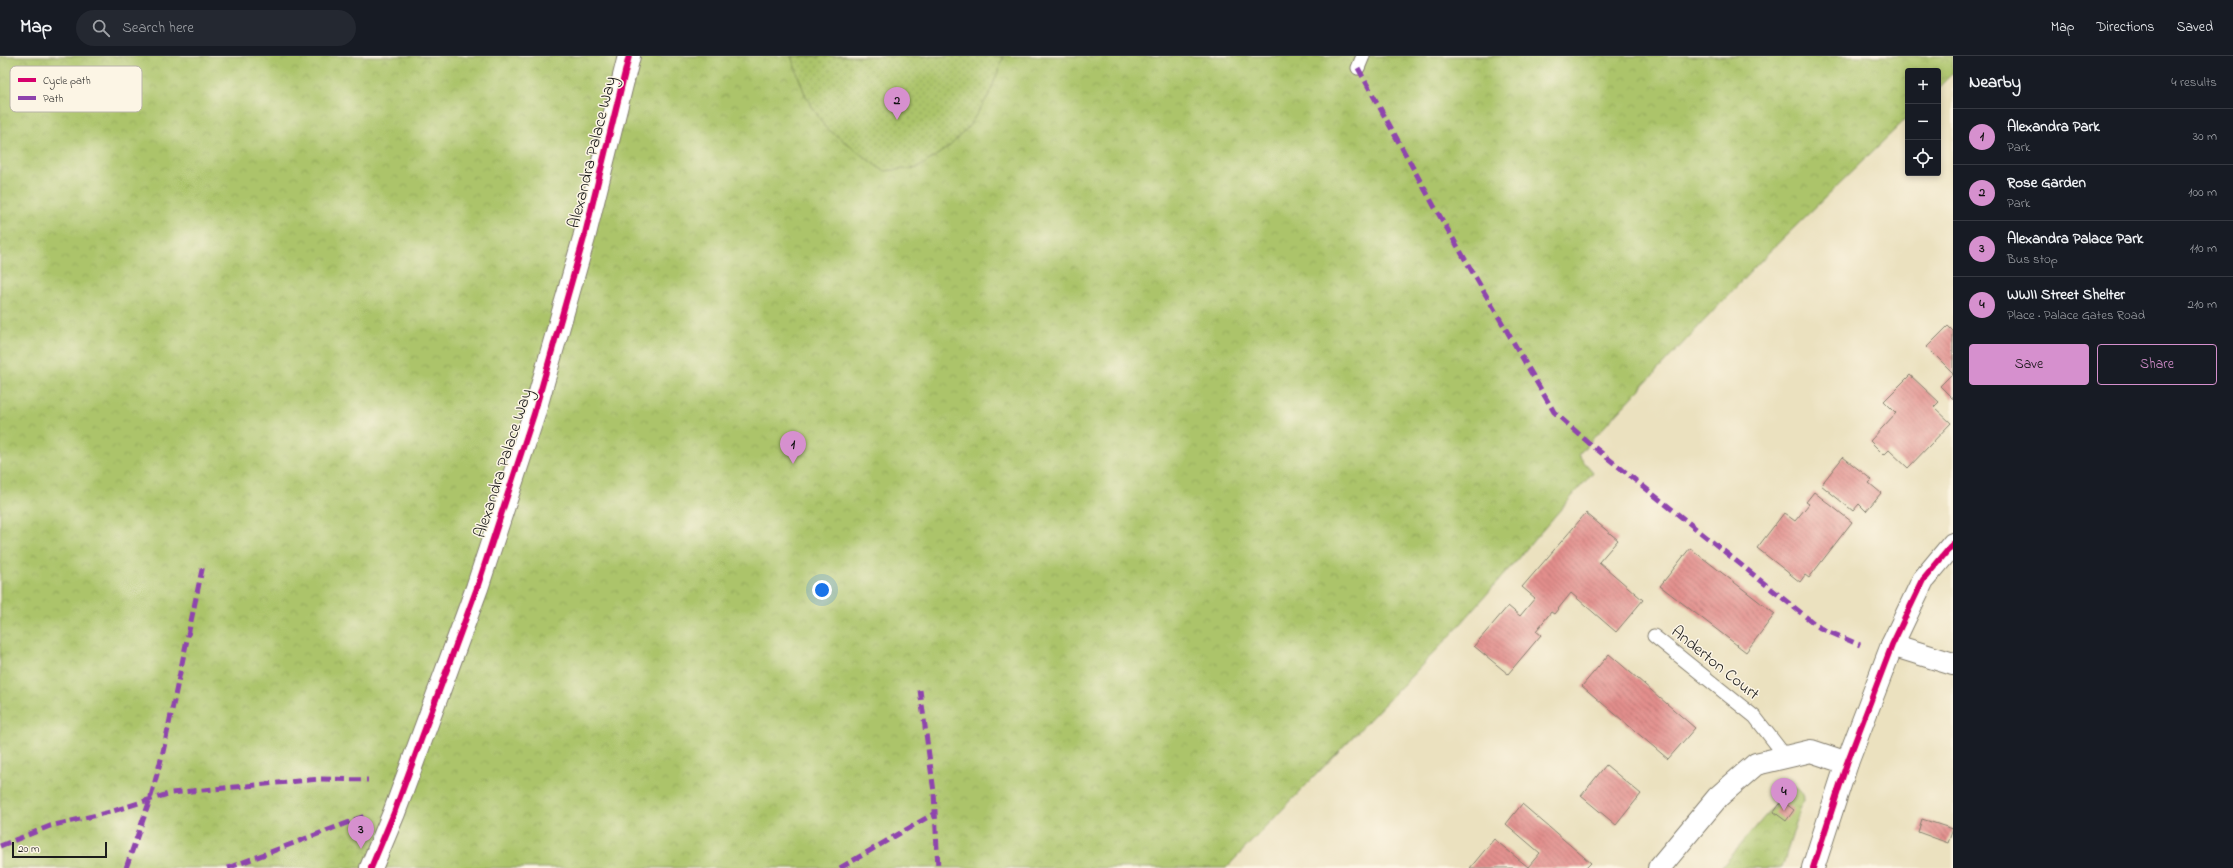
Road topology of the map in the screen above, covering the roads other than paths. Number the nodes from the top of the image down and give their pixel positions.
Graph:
1 (630, 56) edge
2 (1953, 544) edge
3 (1654, 636) dead end
4 (1892, 645) junction
5 (1953, 664) edge
6 (1786, 757) junction
7 (1847, 763) junction
8 (371, 868) edge
9 (1659, 868) edge
10 (1813, 868) edge

1 - 8 street, Alexandra Palace Way
2 - 4 street
3 - 6 lane, Anderton Court
4 - 5 street
4 - 7 street
6 - 7 street
6 - 9 street
7 - 10 street

